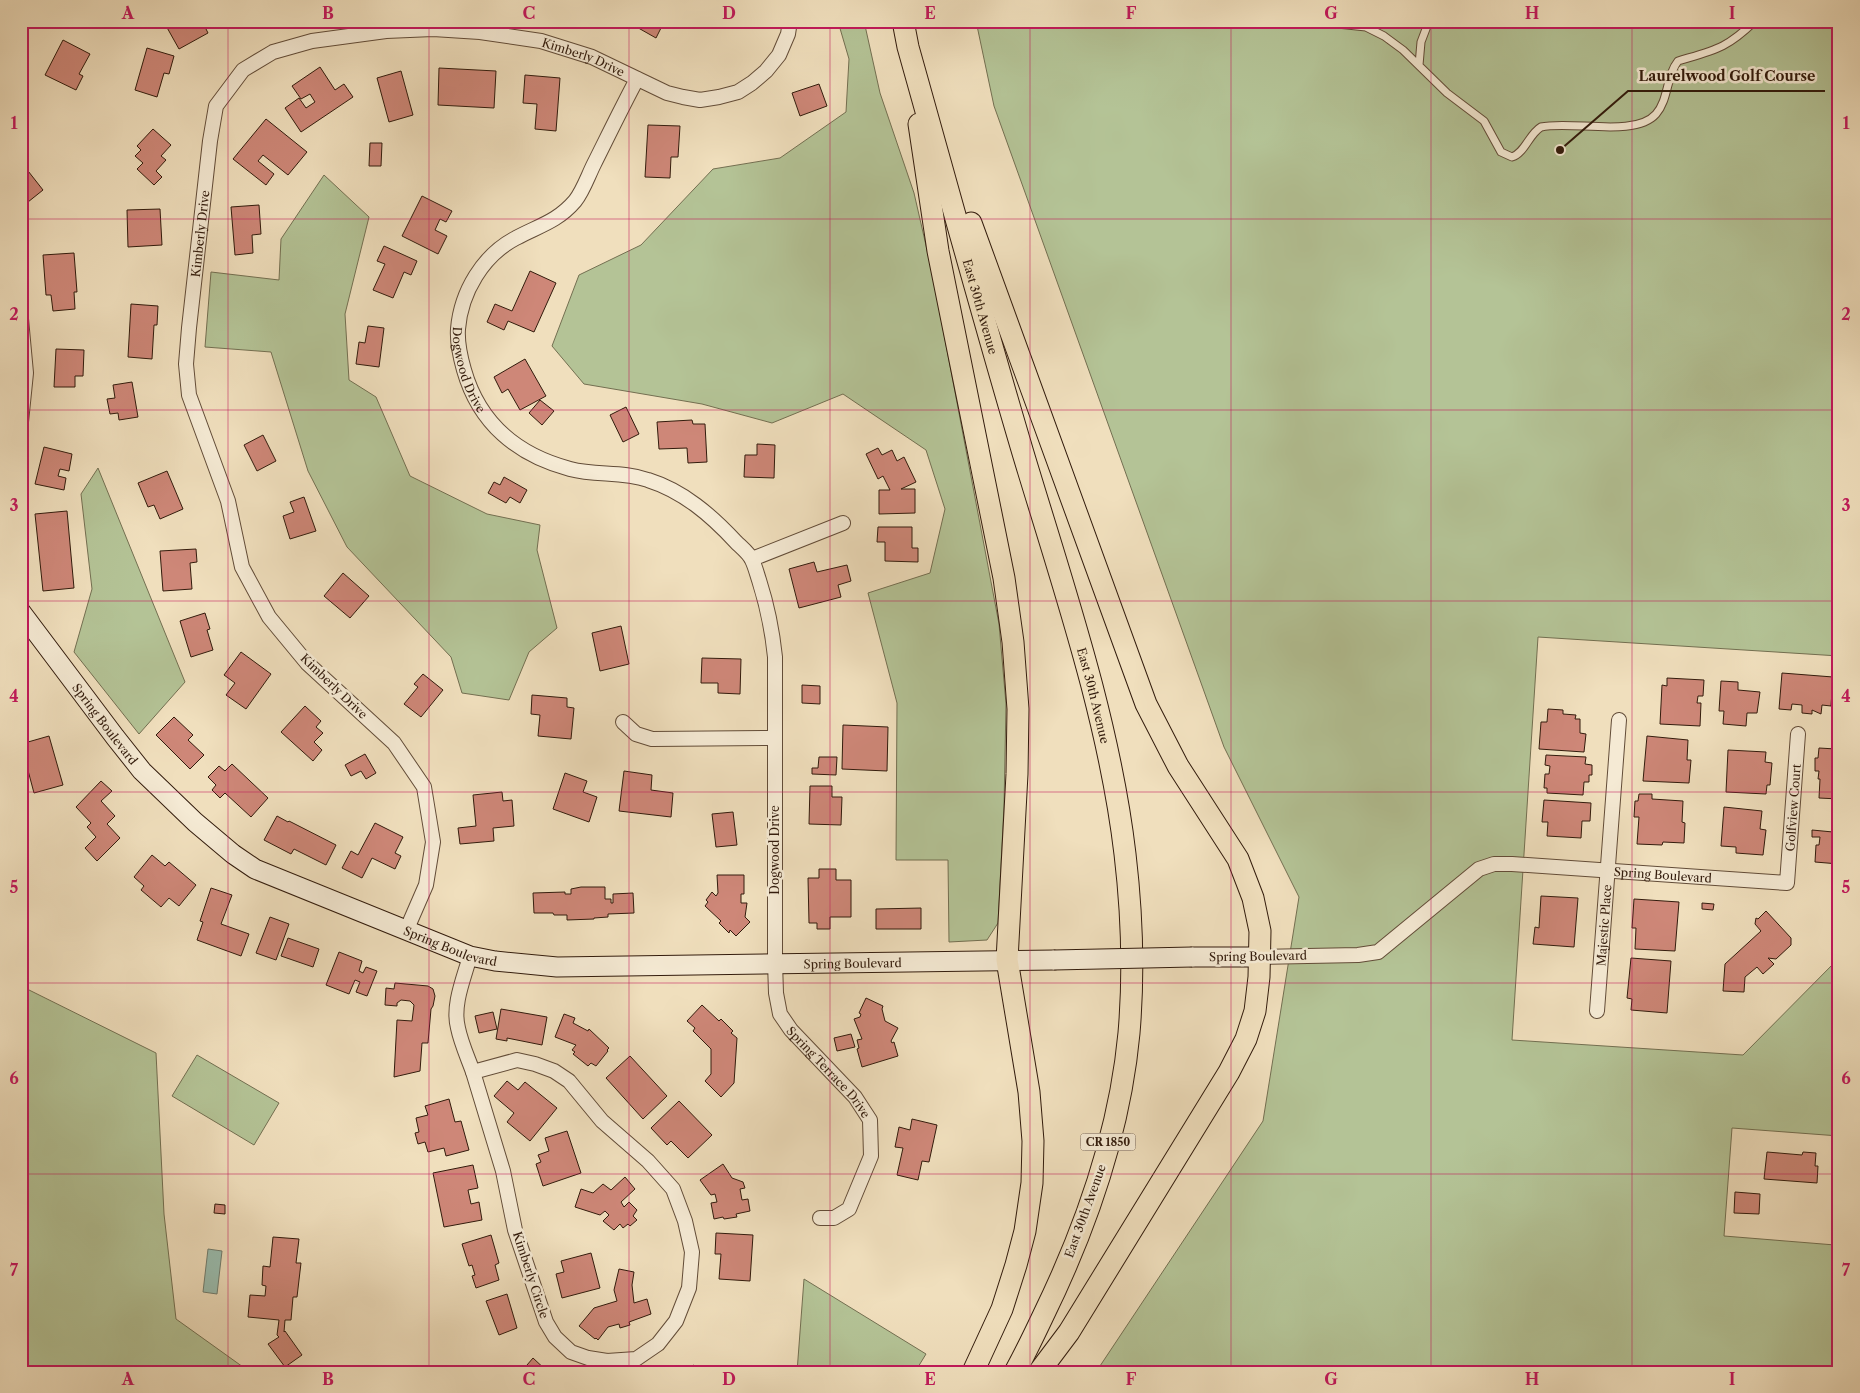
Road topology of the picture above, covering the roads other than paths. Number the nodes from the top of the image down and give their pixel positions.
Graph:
1 (790, 21) edge
2 (902, 21) edge
3 (1309, 21) edge
4 (1429, 21) edge
5 (1755, 21) edge
6 (908, 47) junction
7 (1419, 65) junction
8 (637, 79) junction
9 (925, 106) junction
10 (21, 320) edge
11 (21, 422) edge
12 (843, 523) dead end
13 (752, 559) junction
14 (21, 612) edge
15 (1619, 720) dead end
16 (623, 722) dead end
17 (1798, 734) dead end
18 (773, 738) junction
19 (1609, 870) junction
20 (1787, 883) joint
21 (406, 931) junction
22 (470, 956) junction
23 (1260, 957) junction
24 (1007, 960) junction
25 (775, 962) junction
26 (1597, 1011) dead end
27 (474, 1072) junction
28 (820, 1218) dead end
29 (973, 1372) edge
30 (1015, 1372) edge
31 (1039, 1372) edge

1 - 8 street, Kimberly Drive
2 - 6 main road, East 30th Avenue
3 - 7 lane
4 - 7 lane
5 - 7 lane
6 - 9 main road, East 30th Avenue
6 - 24 main road
8 - 13 street, Dogwood Drive
8 - 21 street, Kimberly Drive
9 - 23 main road
9 - 30 main road, East 30th Avenue / CR 1850
10 - 11 street
12 - 13 street
13 - 18 street, Dogwood Drive
14 - 21 street, Spring Boulevard
15 - 19 street, Majestic Place
16 - 18 street
17 - 20 street, Golfview Court
18 - 25 street, Dogwood Drive
19 - 20 street, Spring Boulevard
19 - 23 street, Spring Boulevard
19 - 26 street, Majestic Place
21 - 22 street, Spring Boulevard
22 - 25 street, Spring Boulevard
22 - 27 street, Kimberly Circle
23 - 24 street, Spring Boulevard, bridge
23 - 31 main road
24 - 25 street, Spring Boulevard
24 - 29 main road
25 - 28 street, Spring Terrace Drive
27 - 27 street, Kimberly Circle

